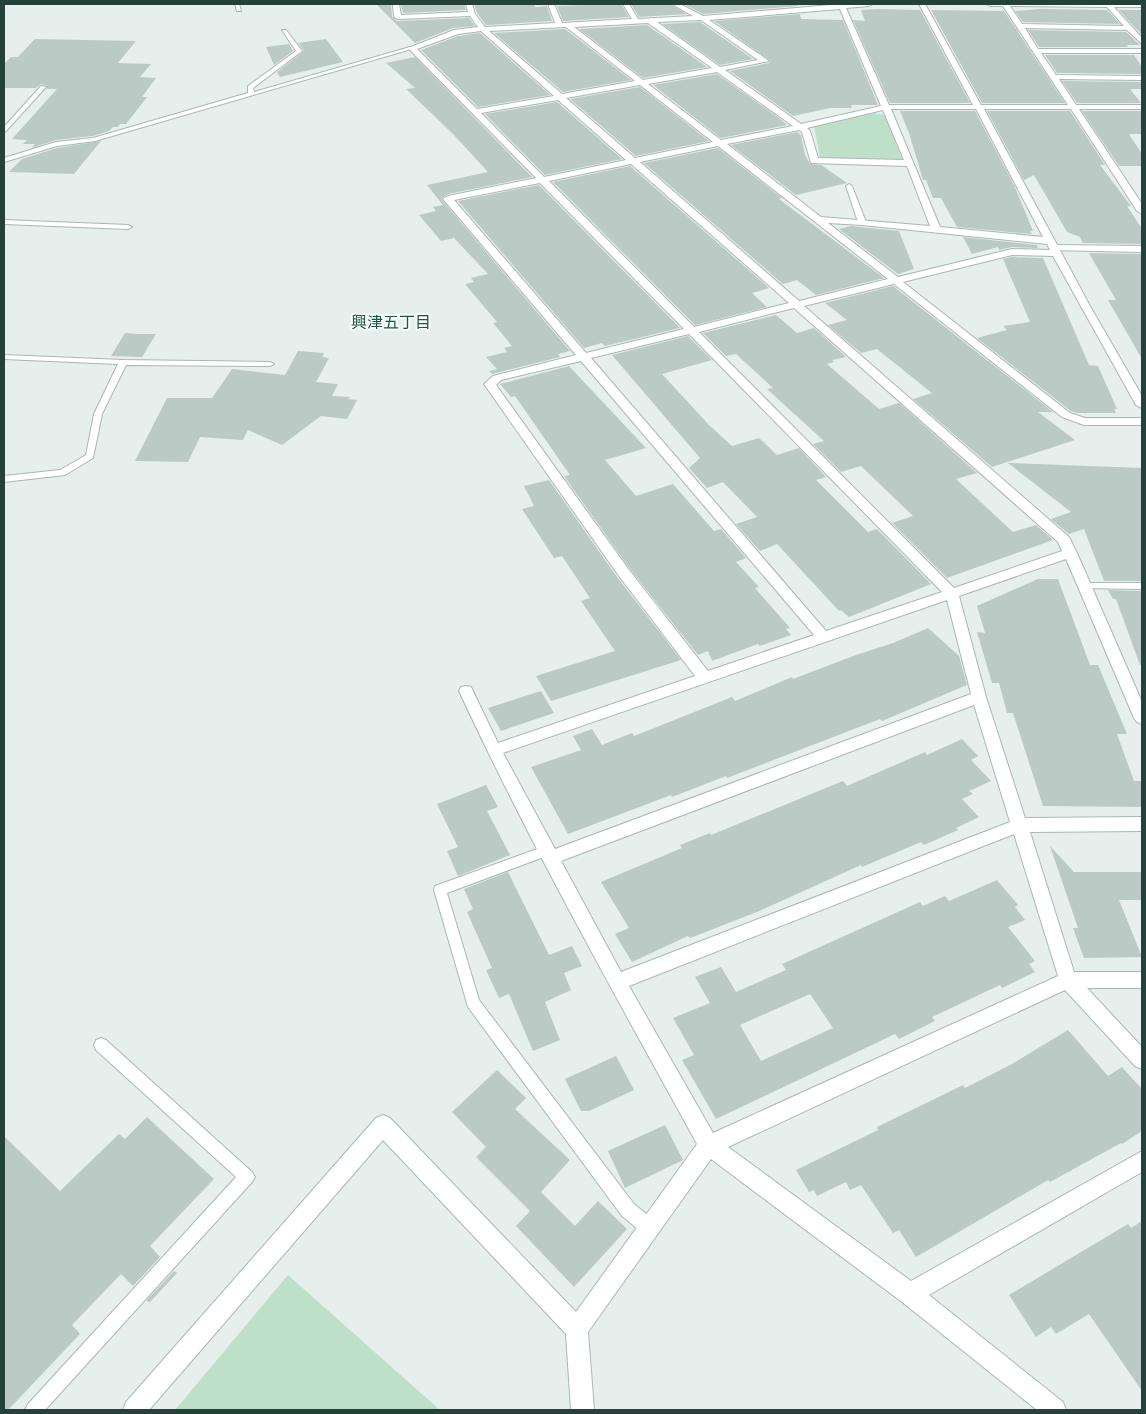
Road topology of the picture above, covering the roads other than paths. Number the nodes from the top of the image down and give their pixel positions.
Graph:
1 (237, 4) edge
2 (396, 4) edge
3 (551, 4) edge
4 (626, 4) edge
5 (675, 4) edge
6 (869, 4) edge
7 (922, 4) edge
8 (990, 4) edge
9 (1005, 4) edge
10 (1109, 4) edge
11 (1142, 5) edge
12 (842, 6) junction
13 (808, 7) edge
14 (471, 9) edge
15 (239, 10) dead end
16 (702, 18) junction
17 (636, 21) junction
18 (650, 21) junction
19 (563, 25) junction
20 (1018, 26) junction
21 (483, 29) junction
22 (1131, 29) junction
23 (1142, 30) edge
24 (284, 31) dead end
25 (1142, 42) edge
26 (412, 48) junction
27 (1035, 51) junction
28 (1142, 51) edge
29 (716, 69) junction
30 (1053, 77) junction
31 (1142, 78) edge
32 (640, 83) junction
33 (43, 87) dead end
34 (252, 94) junction
35 (561, 96) junction
36 (979, 106) junction
37 (1074, 106) junction
38 (887, 107) junction
39 (1142, 107) edge
40 (474, 112) junction
41 (799, 127) junction
42 (4, 130) edge
43 (719, 144) junction
44 (4, 160) edge
45 (633, 161) junction
46 (910, 163) junction
47 (542, 180) junction
48 (849, 186) dead end
49 (1138, 199) edge
50 (1142, 211) edge
51 (816, 220) junction
52 (4, 222) edge
53 (862, 222) junction
54 (128, 227) dead end
55 (936, 229) junction
56 (1053, 247) junction
57 (1142, 249) edge
58 (894, 280) junction
59 (797, 304) junction
60 (689, 331) junction
61 (583, 356) junction
62 (4, 357) edge
63 (123, 362) junction
64 (270, 364) dead end
65 (1142, 405) edge
66 (1142, 422) edge
67 (4, 479) edge
68 (1070, 553) junction
69 (1084, 586) junction
70 (1142, 586) edge
71 (952, 594) junction
72 (823, 637) junction
73 (706, 678) junction
74 (466, 691) dead end
75 (979, 697) junction
76 (1142, 718) edge
77 (494, 750) junction
78 (1142, 824) edge
79 (1019, 825) junction
80 (550, 853) junction
81 (1068, 980) junction
82 (1142, 980) edge
83 (617, 982) junction
84 (101, 1045) dead end
85 (1142, 1060) edge
86 (709, 1145) junction
87 (1142, 1161) edge
88 (650, 1228) junction
89 (910, 1294) junction
90 (577, 1329) junction
91 (34, 1410) edge
92 (134, 1410) edge
93 (582, 1410) edge
94 (1055, 1410) edge

1 - 15 lane
2 - 14 street
3 - 19 street
4 - 17 street
5 - 16 street
6 - 12 street
7 - 36 street
8 - 9 street
9 - 10 street
9 - 20 street
10 - 11 street
10 - 22 street
12 - 13 street
12 - 38 street
13 - 16 street
14 - 21 street
16 - 18 street
16 - 29 street
17 - 18 street
17 - 19 street
18 - 29 street
19 - 21 street
19 - 32 street
20 - 22 street
20 - 27 street
21 - 26 street
21 - 35 street
22 - 23 street
22 - 25 street
24 - 34 lane
26 - 34 lane
26 - 40 street
27 - 28 street
27 - 30 street
29 - 32 street
29 - 41 street
30 - 31 street
30 - 37 street
32 - 35 street
32 - 43 street
33 - 42 lane
34 - 44 lane
35 - 40 street
35 - 45 street
36 - 37 street
36 - 38 street
36 - 56 street
37 - 39 street
37 - 49 street
38 - 41 street
38 - 46 street
40 - 47 street
41 - 43 street
41 - 46 street
43 - 45 street
43 - 51 street
45 - 47 street
45 - 59 street
46 - 55 street
47 - 60 street
47 - 61 street
48 - 53 lane
49 - 50 street
51 - 53 street
51 - 58 street
52 - 54 lane
53 - 55 street
55 - 56 street
56 - 57 street
56 - 58 street
56 - 65 street
58 - 59 street
58 - 66 street
59 - 60 street
59 - 68 street
60 - 61 street
60 - 71 street
61 - 72 street
61 - 73 street
62 - 63 lane
63 - 64 lane
63 - 67 lane
68 - 69 street
68 - 71 street
69 - 70 lane
69 - 76 street
71 - 72 street
71 - 75 street
72 - 73 street
73 - 77 street
74 - 77 street
75 - 79 street
75 - 80 street
77 - 80 street
78 - 79 street
79 - 81 street
79 - 83 street
80 - 83 street
80 - 88 lane
81 - 82 street
81 - 85 street
81 - 86 street
83 - 86 street
84 - 91 lane
86 - 88 street
86 - 89 street
87 - 89 street
88 - 90 street
89 - 94 street
90 - 92 street
90 - 93 street

